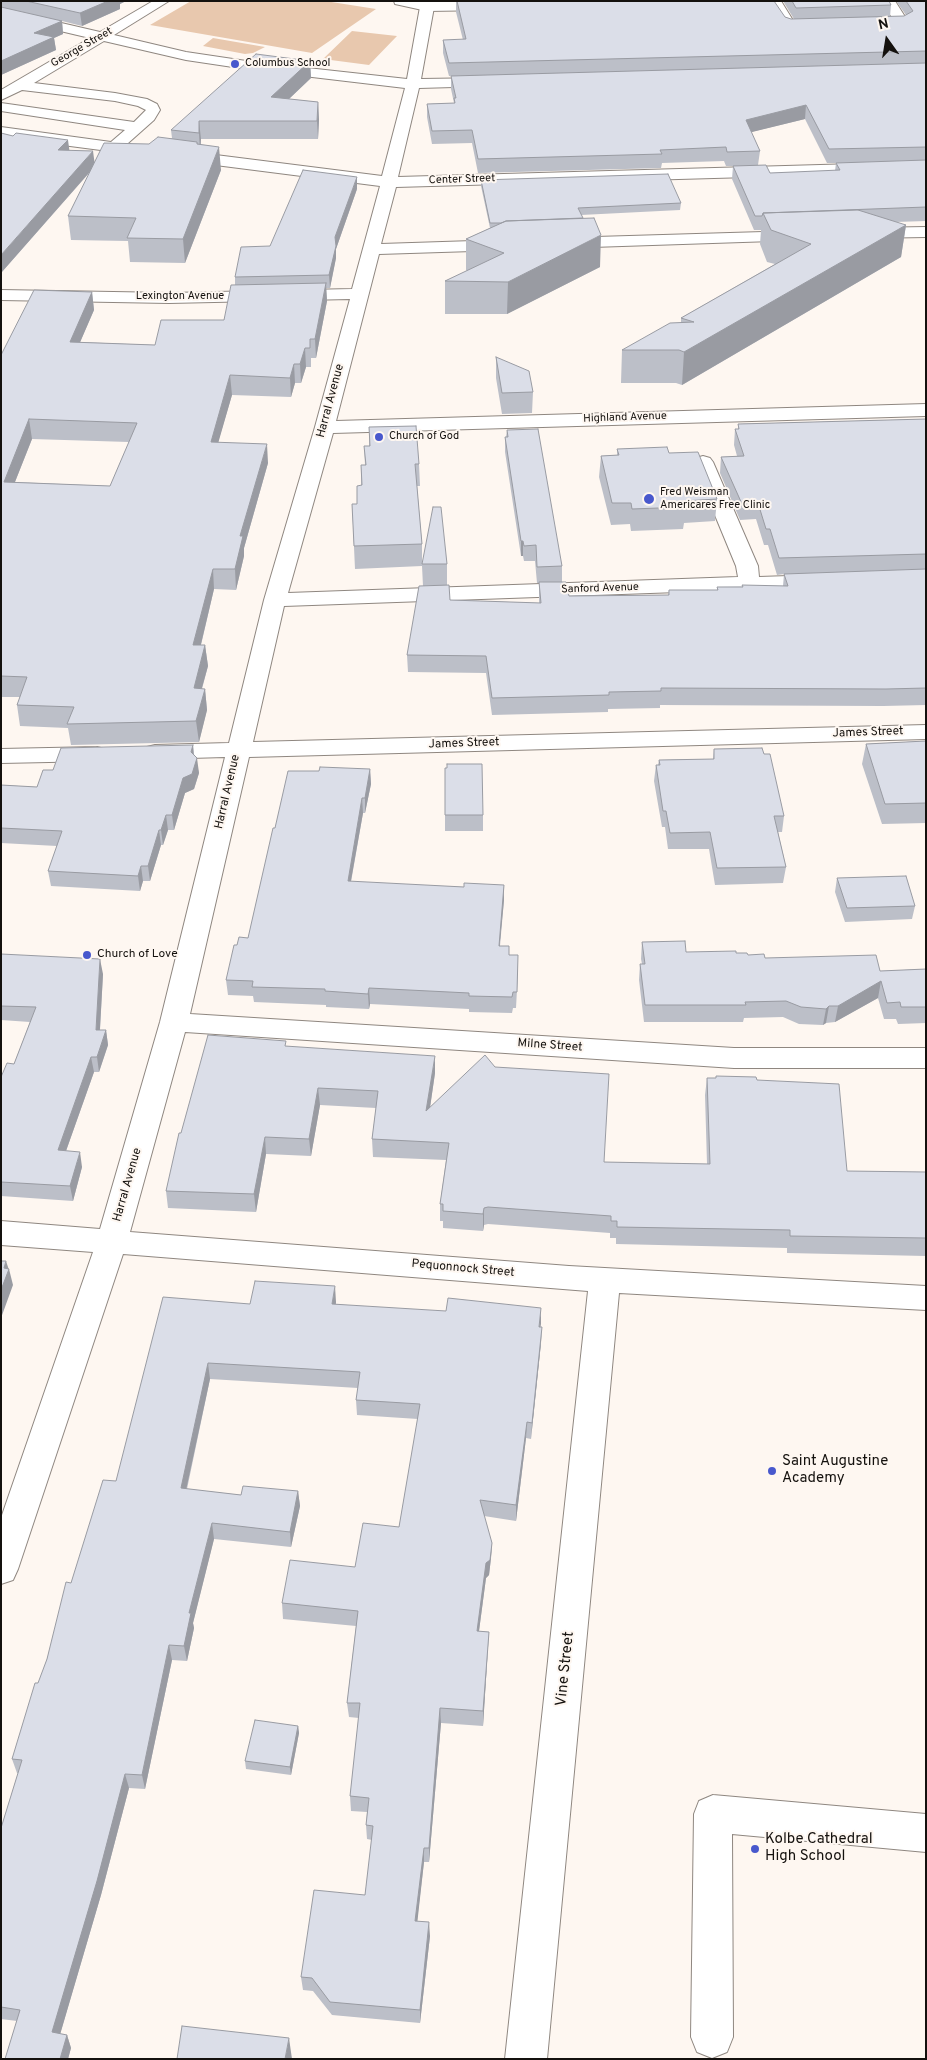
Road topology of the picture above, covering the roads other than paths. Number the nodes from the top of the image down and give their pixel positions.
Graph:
1 (163, 1) edge
2 (400, 1) edge
3 (774, 1) edge
4 (888, 1) edge
5 (507, 5) edge
6 (427, 7) junction
7 (1, 13) edge
8 (855, 24) edge
9 (827, 25) edge
10 (101, 37) junction
11 (502, 82) edge
12 (413, 84) junction
13 (18, 85) junction
14 (1, 96) edge
15 (1, 107) edge
16 (137, 126) junction
17 (1, 132) edge
18 (114, 147) junction
19 (153, 152) edge
20 (173, 154) edge
21 (926, 166) edge
22 (389, 182) junction
23 (926, 232) edge
24 (846, 234) edge
25 (817, 235) edge
26 (549, 243) edge
27 (520, 244) edge
28 (371, 249) junction
29 (359, 294) junction
30 (3, 298) edge
31 (926, 410) edge
32 (324, 427) junction
33 (703, 462) edge
34 (838, 581) edge
35 (750, 584) junction
36 (274, 600) junction
37 (926, 732) edge
38 (238, 751) junction
39 (1, 756) edge
40 (174, 1022) junction
41 (926, 1058) edge
42 (1, 1233) edge
43 (112, 1241) junction
44 (605, 1280) junction
45 (926, 1298) edge
46 (1, 1569) edge
47 (926, 1833) edge
48 (712, 2037) dead end
49 (526, 2059) edge

1 - 10 street, George Street
2 - 6 street
3 - 9 street
4 - 8 street
5 - 6 street
6 - 12 street, Harral Avenue
7 - 10 street
10 - 12 street
10 - 13 street, George Street
11 - 12 street
12 - 22 street, Harral Avenue
13 - 14 street, George Street
13 - 16 street
15 - 16 street
16 - 18 street
17 - 18 street
18 - 19 street
20 - 22 street, Center Street
21 - 22 street, Center Street
22 - 28 street, Harral Avenue
23 - 24 street
25 - 26 street
27 - 28 street
28 - 29 street, Harral Avenue
29 - 30 street, Lexington Avenue
29 - 32 street, Harral Avenue
31 - 32 street, Highland Avenue
32 - 36 street, Harral Avenue
33 - 35 street
34 - 35 street, Sanford Avenue
35 - 36 street, Sanford Avenue
36 - 38 street, Harral Avenue
37 - 38 street, James Street
38 - 39 street, James Street
38 - 40 street, Harral Avenue
40 - 41 street, Milne Street
40 - 43 street, Harral Avenue
42 - 43 street, Pequonnock Street
43 - 44 street, Pequonnock Street
43 - 46 street, Harral Avenue
44 - 45 street, Pequonnock Street
44 - 49 street, Vine Street
47 - 48 street

